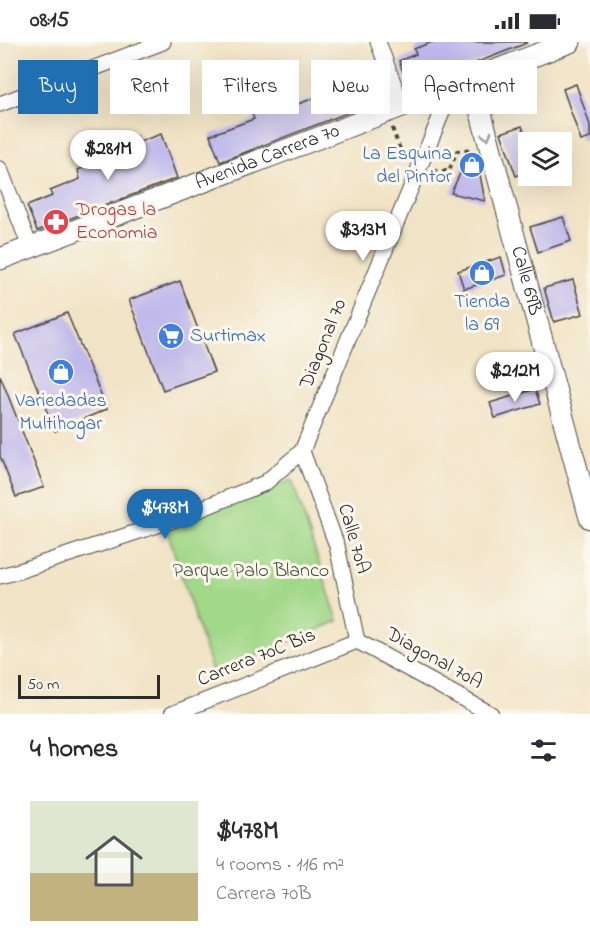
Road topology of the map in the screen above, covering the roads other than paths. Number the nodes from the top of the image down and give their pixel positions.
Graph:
1 (163, 42) edge
2 (378, 42) edge
3 (570, 42) edge
4 (523, 60) edge
5 (0, 104) edge
6 (402, 106) joint
7 (449, 114) edge
8 (471, 114) edge
9 (0, 169) edge
10 (30, 247) junction
11 (0, 259) edge
12 (302, 451) junction
13 (590, 518) edge
14 (0, 576) edge
15 (357, 641) junction
16 (172, 714) edge
17 (491, 714) edge

1 - 5 street
2 - 6 street
3 - 4 main road, Avenida Carrera 70
6 - 10 main road, Avenida Carrera 70
7 - 12 street, Diagonal 70
8 -> 13 main road, Calle 69B
9 - 10 street
10 - 11 main road, Avenida Carrera 70
12 - 14 street
12 - 15 street, Calle 70A
15 - 16 street, Carrera 70C Bis
15 - 17 street, Diagonal 70A

